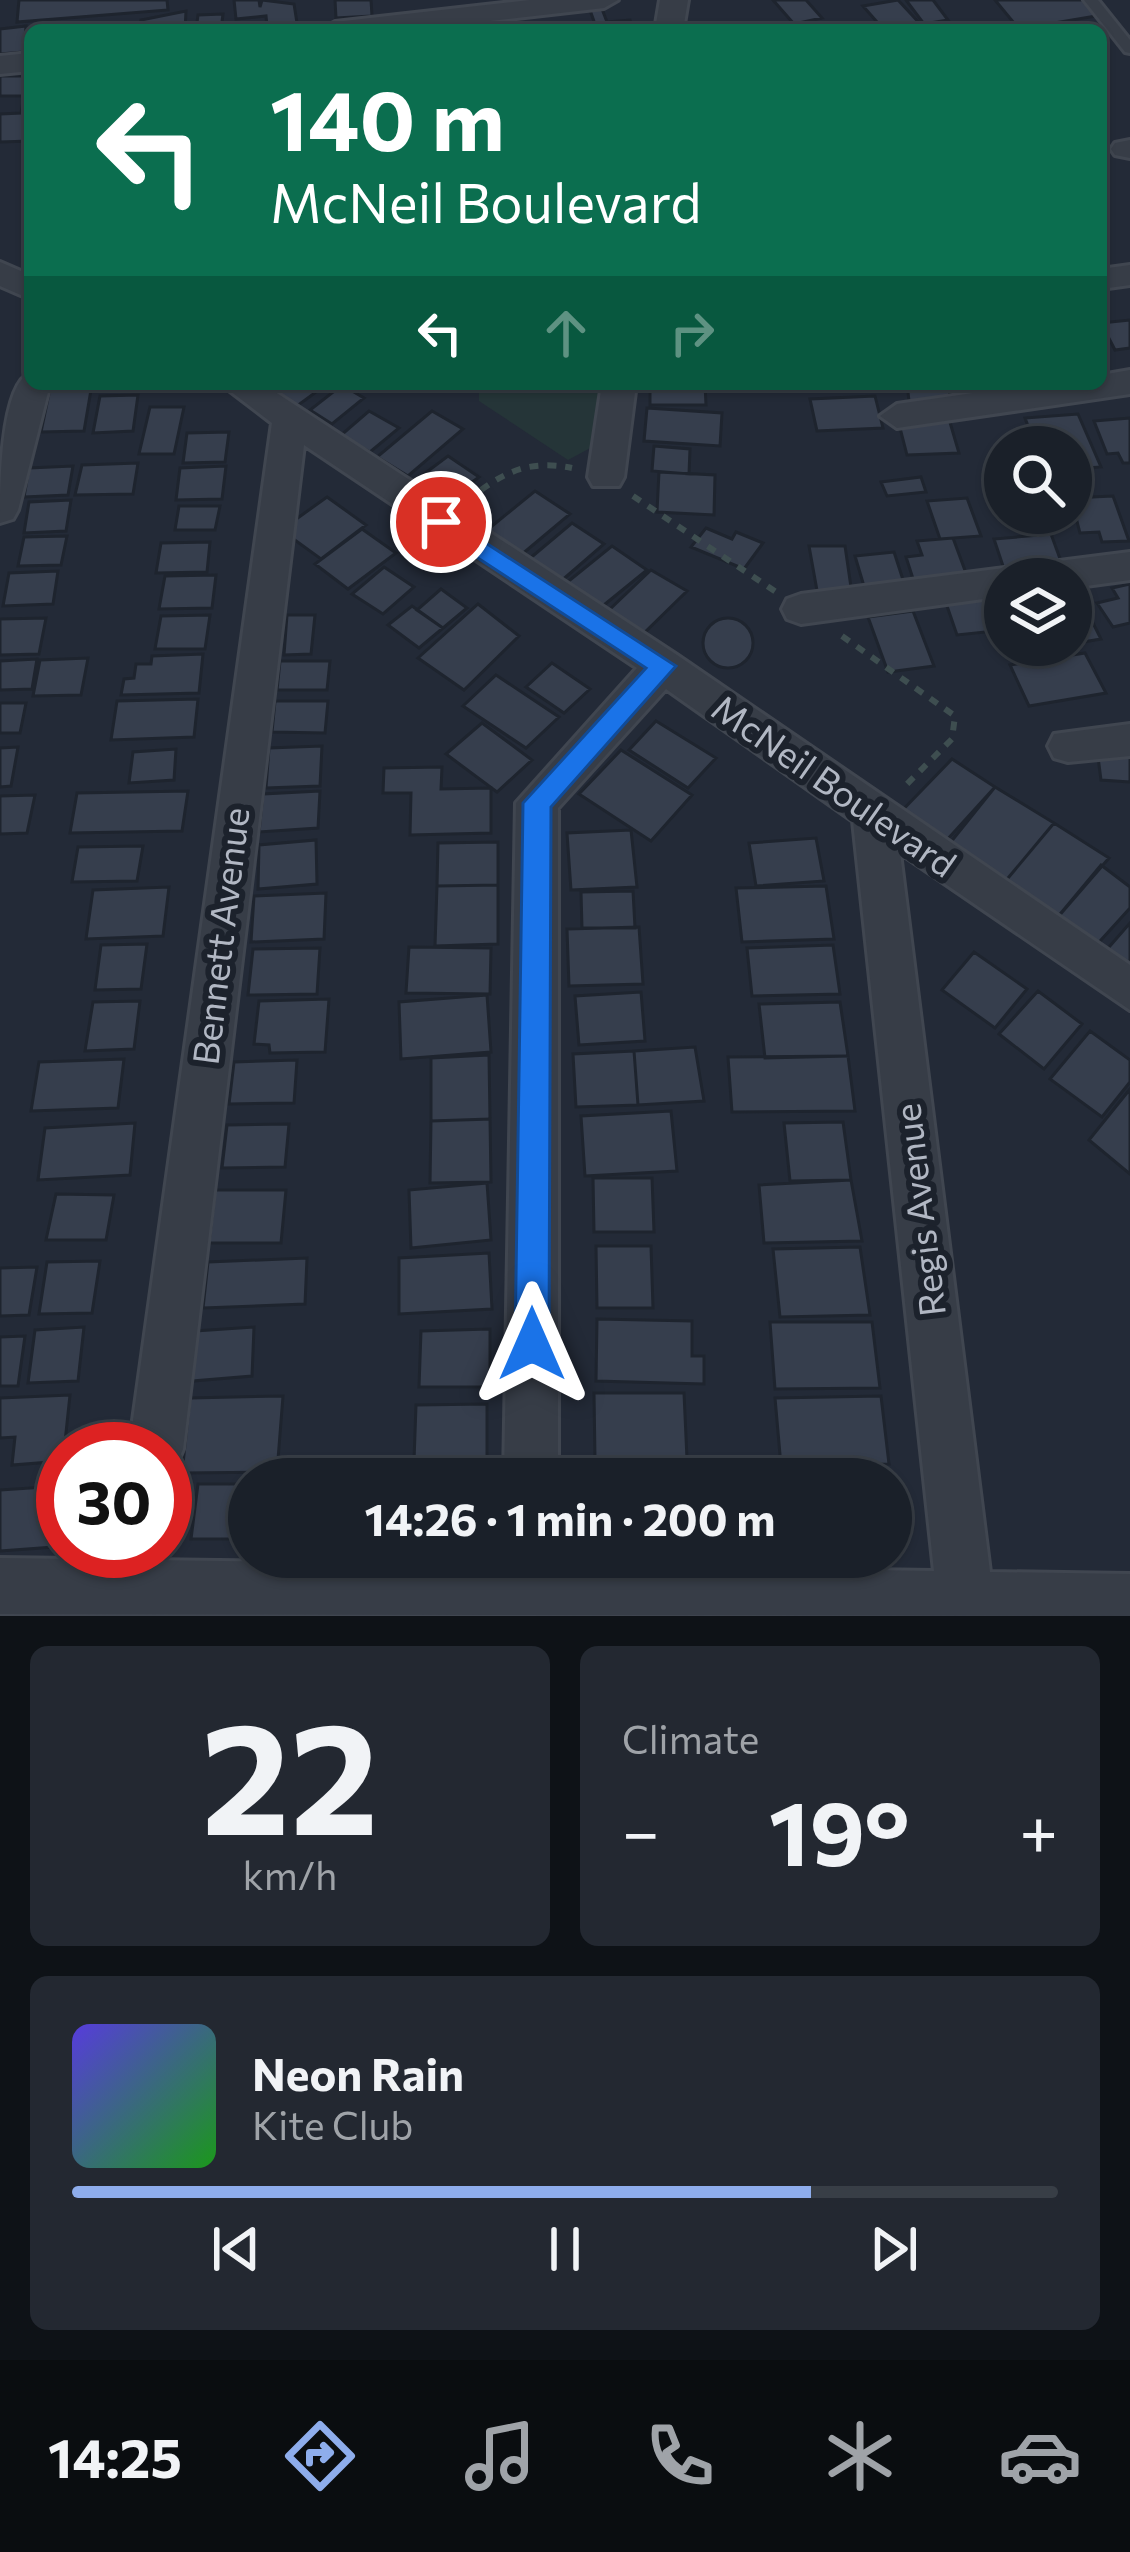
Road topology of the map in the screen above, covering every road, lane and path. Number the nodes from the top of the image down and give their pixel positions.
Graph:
1 (604, 0) edge
2 (1091, 0) edge
3 (502, 21) edge
4 (446, 24) edge
5 (1130, 49) edge
6 (31, 390) edge
7 (246, 390) edge
8 (618, 390) edge
9 (1075, 390) edge
10 (897, 416) dead end
11 (290, 423) junction
12 (606, 477) junction
13 (0, 510) edge
14 (441, 522) junction
15 (1130, 566) edge
16 (1092, 571) edge
17 (984, 585) edge
18 (800, 609) junction
19 (663, 666) junction
20 (1130, 740) edge
21 (1069, 746) dead end
22 (874, 817) junction
23 (1130, 990) edge
24 (160, 1422) edge
25 (531, 1458) edge
26 (192, 1569) edge
27 (228, 1570) edge
28 (62, 1578) edge
29 (577, 1578) edge
30 (0, 1586) edge
31 (966, 1603) junction
32 (1130, 1603) edge

1 - 3 street
2 - 5 lane
3 - 4 street
6 - 13 street
7 - 11 street, McNeil Boulevard
8 - 12 street
9 - 10 street
11 - 14 street, McNeil Boulevard
11 - 24 street, Bennett Avenue
12 - 14 path
12 - 18 path
14 - 19 street, McNeil Boulevard
15 - 16 street
17 - 18 street
18 - 22 path
19 - 22 street, McNeil Boulevard
19 - 25 street
20 - 21 street
22 - 23 street, McNeil Boulevard
22 - 31 street, Regis Avenue
26 - 27 street
28 - 30 street
29 - 31 street
31 - 32 street

